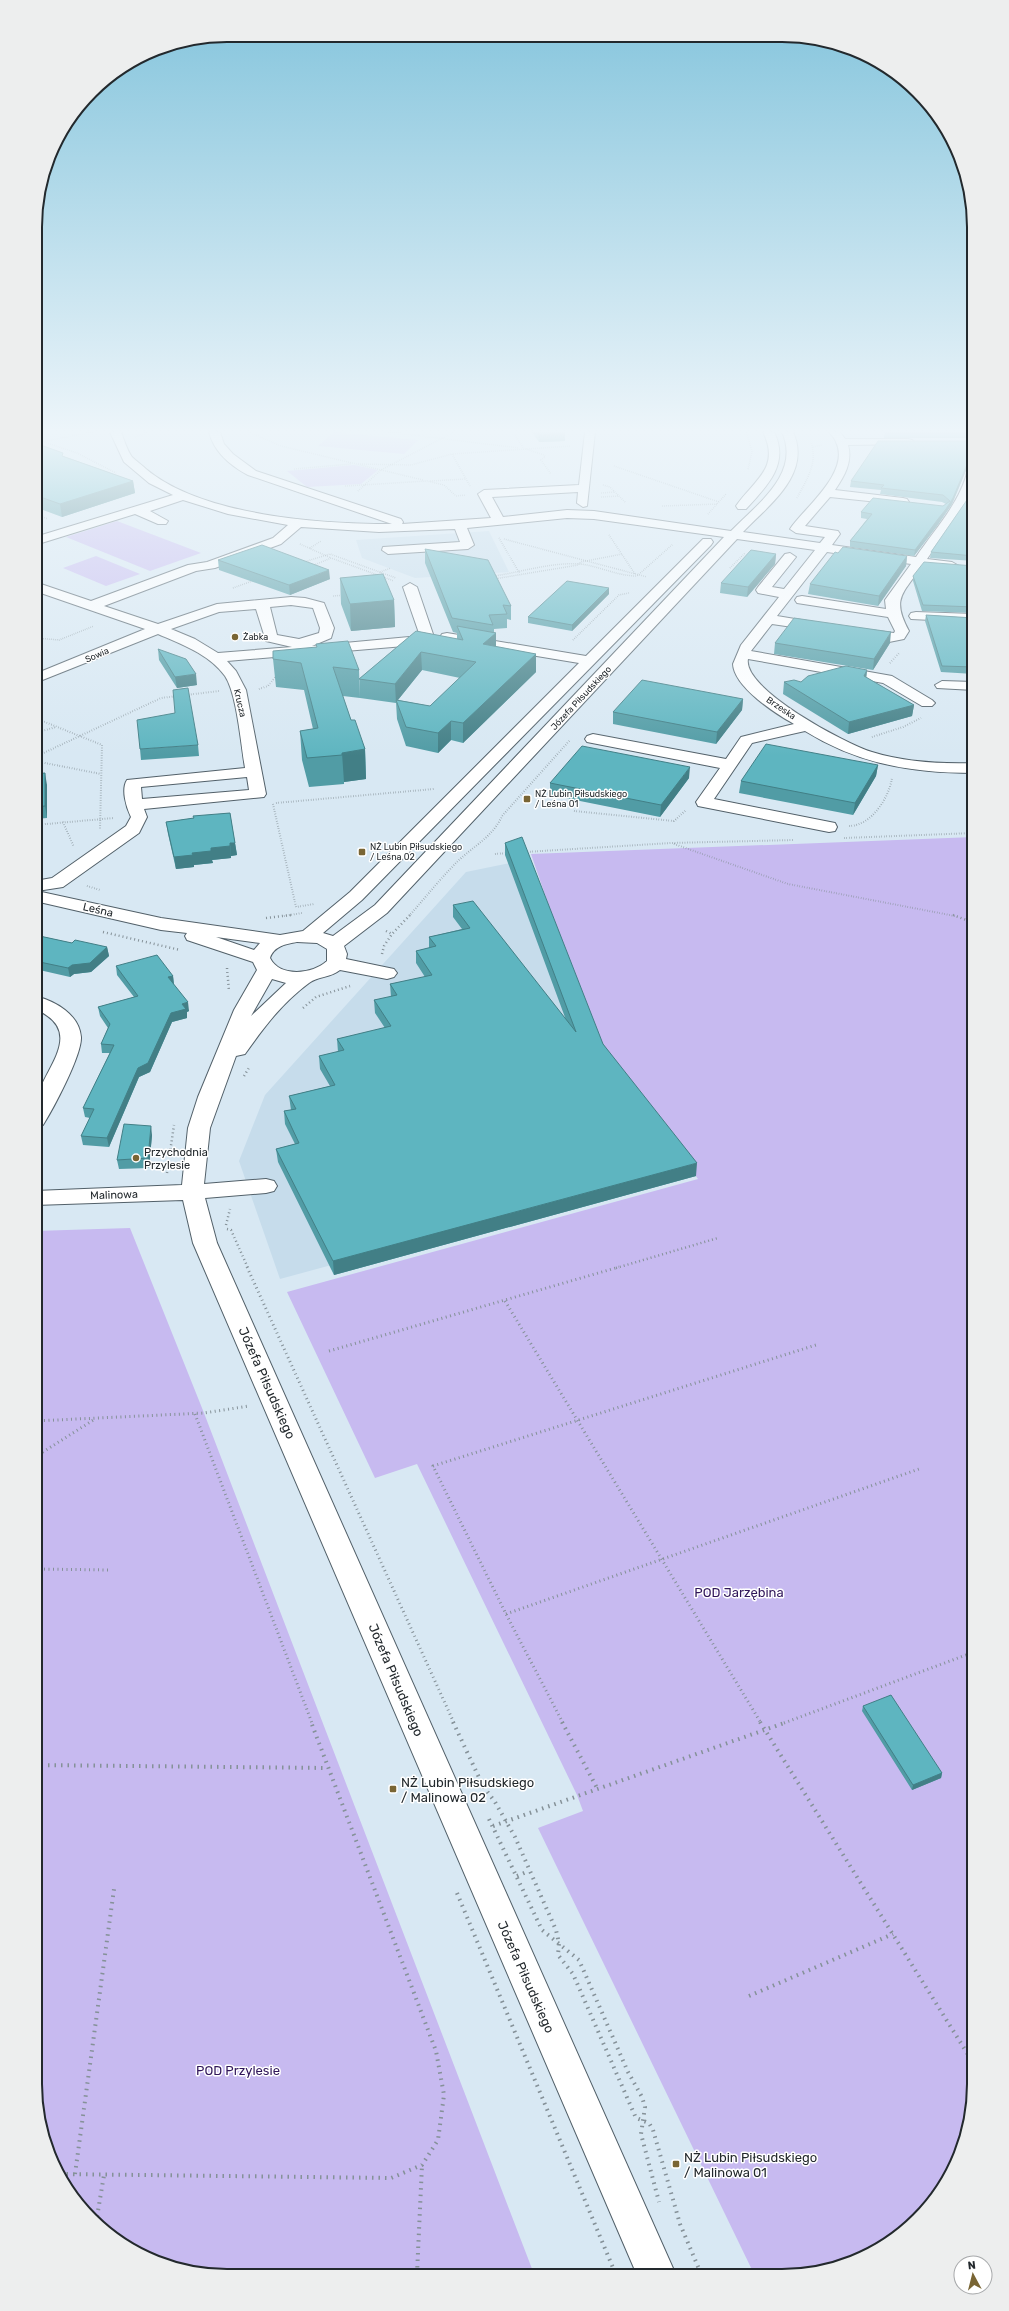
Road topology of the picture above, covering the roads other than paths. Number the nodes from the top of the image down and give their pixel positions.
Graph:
1 (279, 540) edge
2 (466, 540) edge
3 (709, 540) edge
4 (729, 540) edge
5 (768, 540) edge
6 (830, 540) edge
7 (934, 540) edge
8 (824, 548) junction
9 (388, 550) dead end
10 (775, 555) edge
11 (790, 557) junction
12 (814, 561) junction
13 (918, 562) junction
14 (963, 567) edge
15 (406, 586) road end
16 (42, 588) edge
17 (788, 594) junction
18 (262, 604) junction
19 (91, 606) junction
20 (894, 614) junction
21 (916, 616) dead end
22 (967, 618) edge
23 (768, 619) junction
24 (158, 629) junction
25 (900, 632) junction
26 (447, 637) edge
27 (743, 654) junction
28 (216, 658) junction
29 (587, 660) junction
30 (781, 661) junction
31 (42, 676) edge
32 (787, 678) dead end
33 (942, 685) dead end
34 (967, 686) edge
35 (927, 703) road end
36 (807, 726) junction
37 (593, 739) dead end
38 (731, 765) junction
39 (967, 768) edge
40 (253, 772) junction
41 (134, 805) junction
42 (829, 827) dead end
43 (59, 881) junction
44 (42, 885) edge
45 (42, 898) edge
46 (75, 905) junction
47 (160, 924) junction
48 (308, 936) junction
49 (278, 940) junction
50 (334, 954) junction
51 (263, 964) junction
52 (387, 973) dead end
53 (304, 977) junction
54 (42, 1005) edge
55 (230, 1078) junction
56 (42, 1106) edge
57 (266, 1186) dead end
58 (213, 1191) junction
59 (42, 1198) edge
60 (654, 2269) edge

1 - 19 street
2 - 9 street
3 - 29 street, Józefa Piłsudskiego
4 - 50 street, Józefa Piłsudskiego
5 - 8 street
6 - 8 street
7 - 13 street
8 - 12 street
8 - 13 street
10 - 11 street
11 - 12 street
11 - 17 street
12 - 17 street
13 - 14 street
13 - 20 street
15 - 28 street
16 - 19 street, Krucza
17 - 23 street
18 - 18 street
18 - 24 street
19 - 24 street, Krucza
20 - 25 street
20 - 25 street
21 - 22 street
23 - 25 street
23 - 27 street
24 - 28 street, Krucza
24 - 31 street, Sowia
26 - 29 street
27 - 30 street
27 - 36 street, Brzeska
28 - 40 street, Krucza
29 - 48 street, Józefa Piłsudskiego
30 - 32 street
30 - 35 street
33 - 34 street
36 - 38 street
36 - 39 street, Brzeska
37 - 38 street
38 - 42 street
40 - 41 street
40 - 41 street, Krucza
41 - 43 street
43 - 44 street
43 - 46 street
45 - 46 street, Leśna
46 - 47 street, Leśna
47 - 49 street, Leśna
47 - 51 street, Leśna
48 - 49 street, Leśna
48 - 50 street
49 - 51 street, Józefa Piłsudskiego
50 - 52 street
50 - 53 street, Józefa Piłsudskiego
51 - 53 street, Leśna
51 - 55 street, Józefa Piłsudskiego
53 - 55 street, Józefa Piłsudskiego
54 - 56 street
55 - 58 street, Józefa Piłsudskiego
57 - 58 street, Malinowa
58 - 59 street, Malinowa
58 - 60 street, Józefa Piłsudskiego

